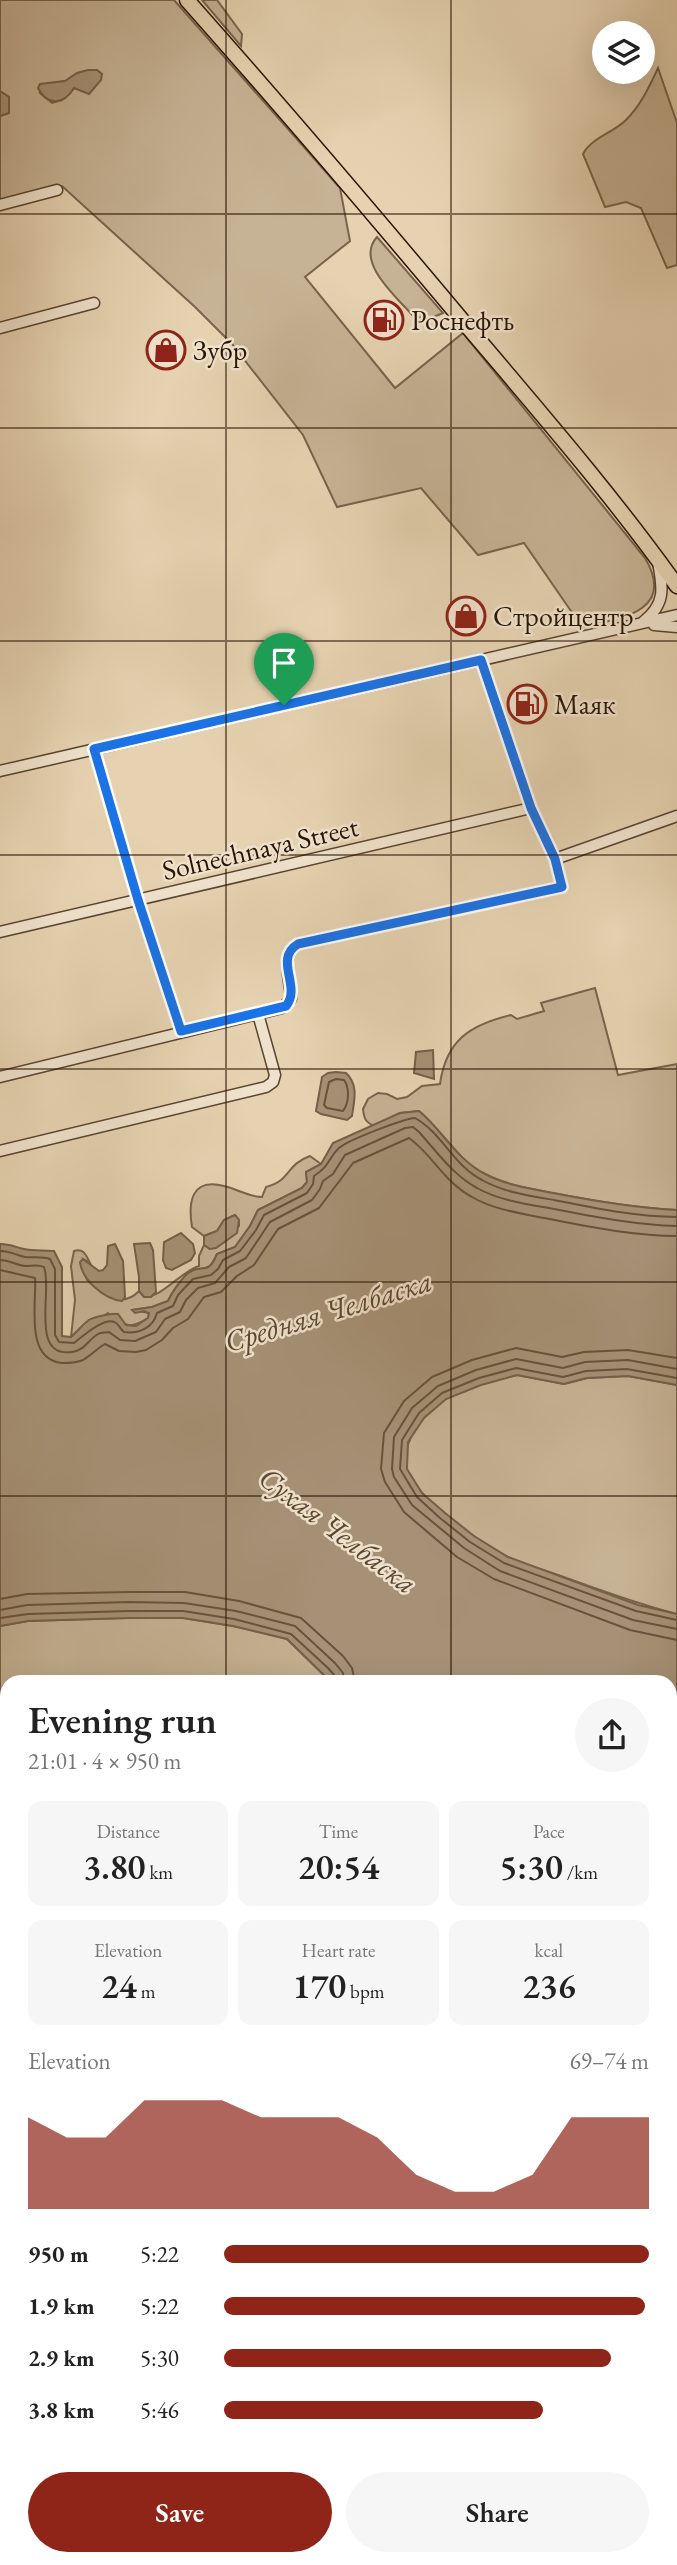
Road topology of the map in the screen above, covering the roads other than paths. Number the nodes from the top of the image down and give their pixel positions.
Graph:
1 (187, 0) edge
2 (57, 190) dead end
3 (0, 205) edge
4 (94, 303) dead end
5 (0, 328) edge
6 (657, 558) junction
7 (677, 586) edge
8 (677, 615) edge
9 (640, 624) junction
10 (677, 628) edge
11 (481, 660) junction
12 (94, 749) junction
13 (0, 771) edge
14 (531, 808) junction
15 (677, 816) edge
16 (555, 859) junction
17 (138, 900) junction
18 (0, 932) edge
19 (258, 1014) junction
20 (181, 1031) junction
21 (0, 1077) edge
22 (0, 1151) edge

1 - 6 main road
2 - 3 street
4 - 5 street
6 - 7 main road
6 - 9 street
8 - 9 street
9 - 10 street
9 - 11 street
11 - 12 street
11 - 14 street
12 - 13 street
12 - 17 street
14 - 16 street
14 - 17 street, Solnechnaya Street
15 - 16 street
16 - 19 street
17 - 18 street, Solnechnaya Street
17 - 20 street
19 - 20 street
19 - 22 street
20 - 21 street

